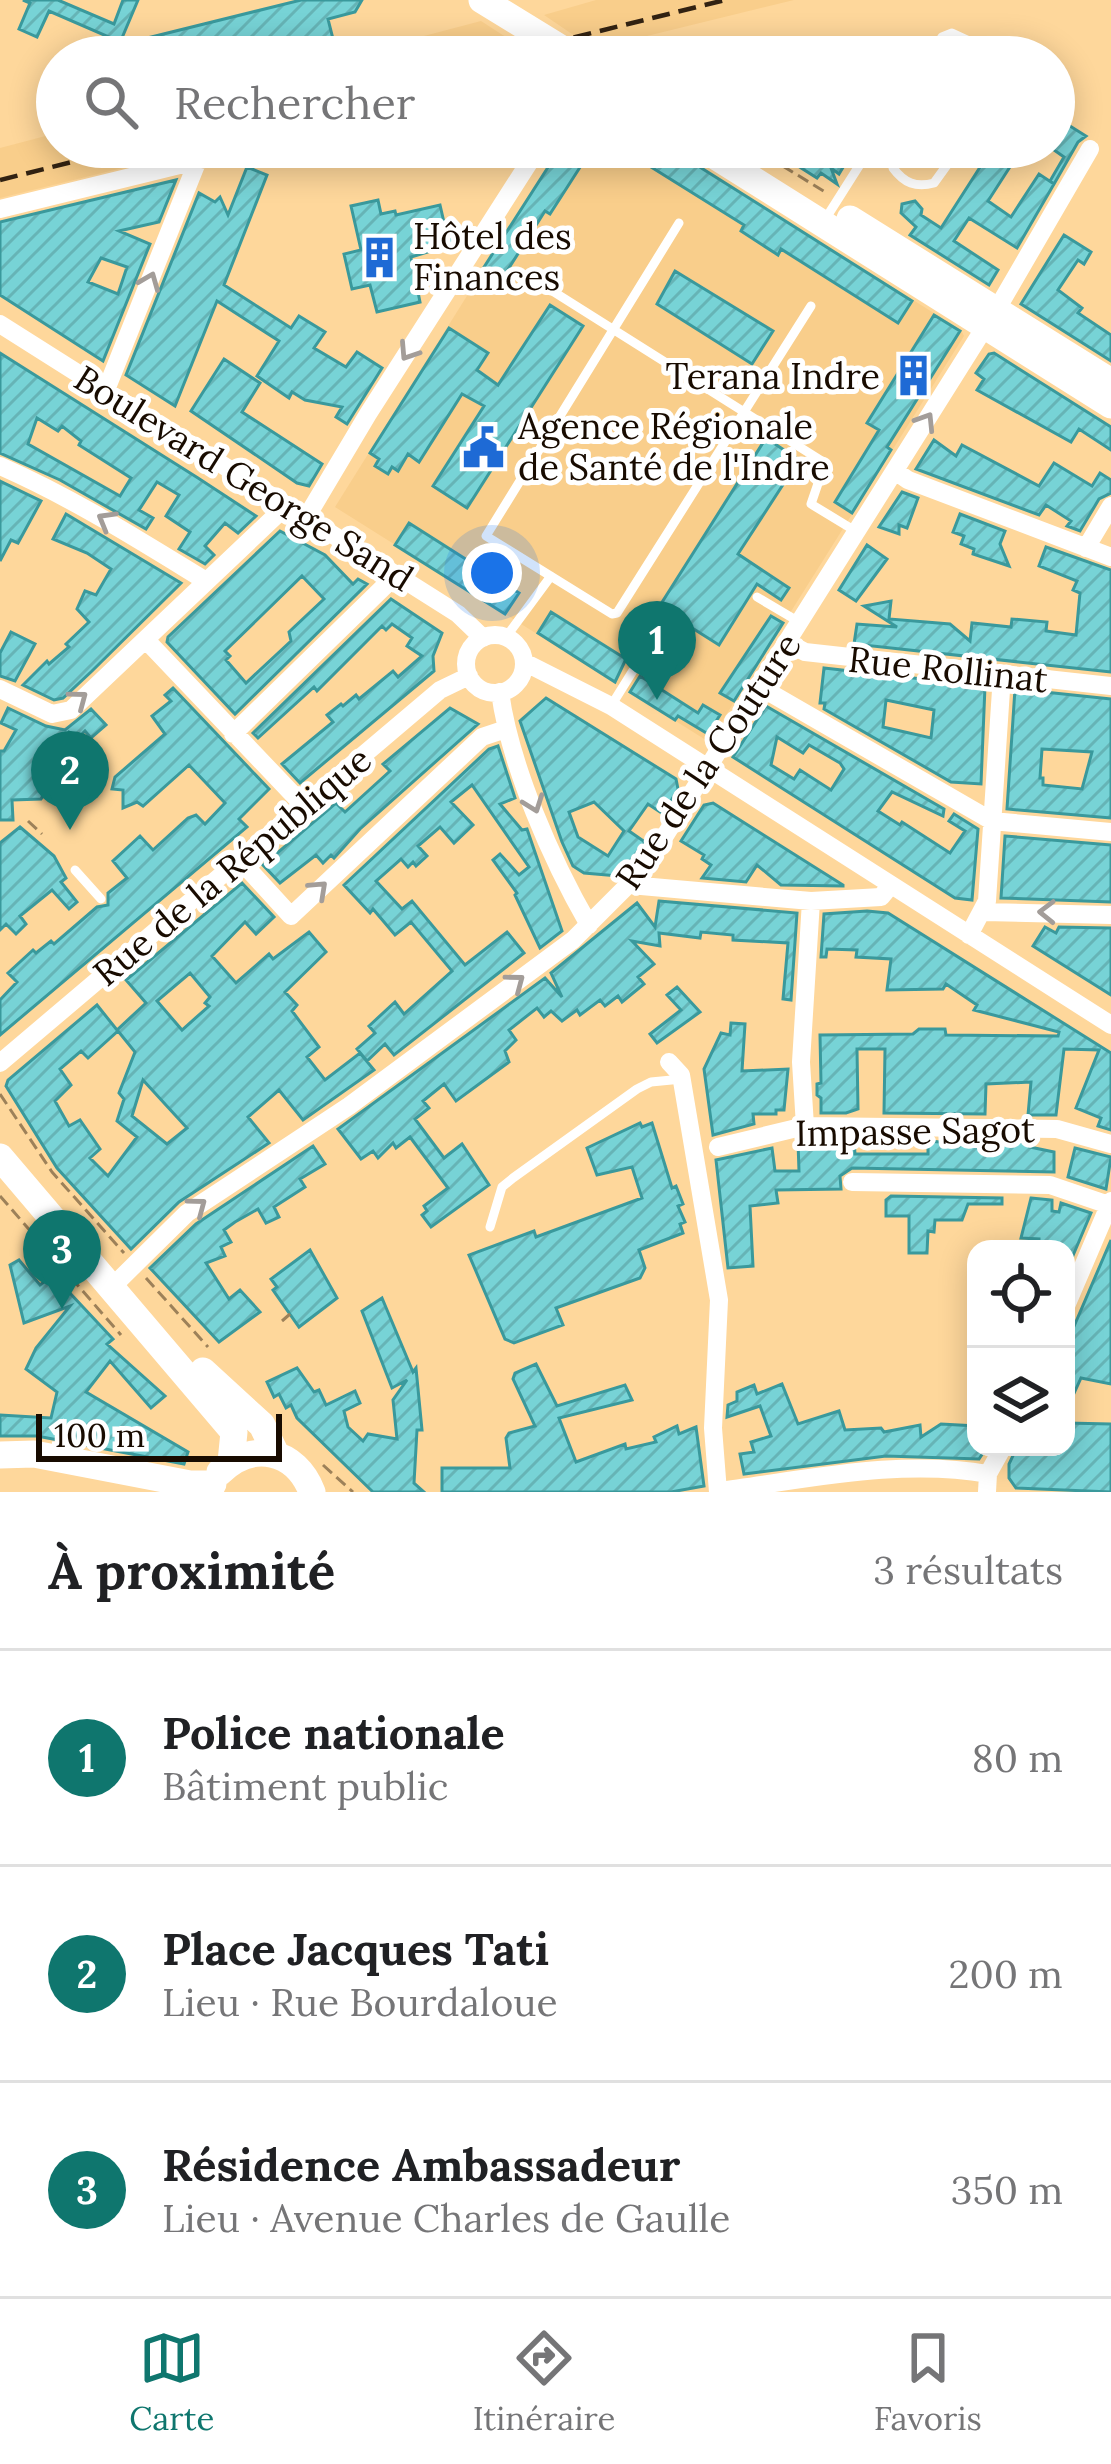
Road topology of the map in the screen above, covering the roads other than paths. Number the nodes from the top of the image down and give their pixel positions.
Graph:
1 (493, 4) edge
2 (543, 36) edge
3 (1090, 149) dead end
4 (166, 168) edge
5 (195, 168) edge
6 (526, 168) edge
7 (740, 168) edge
8 (764, 168) edge
9 (858, 168) edge
10 (893, 168) edge
11 (945, 168) edge
12 (0, 209) edge
13 (828, 215) junction
14 (679, 223) dead end
15 (527, 275) dead end
16 (811, 306) dead end
17 (991, 318) junction
18 (0, 324) edge
19 (613, 330) junction
20 (1111, 382) edge
21 (106, 389) junction
22 (1111, 405) edge
23 (744, 413) junction
24 (0, 466) edge
25 (895, 471) junction
26 (1111, 506) edge
27 (285, 507) junction
28 (306, 518) junction
29 (856, 532) junction
30 (1086, 548) junction
31 (1111, 557) edge
32 (397, 574) junction
33 (551, 576) junction
34 (206, 581) junction
35 (758, 596) dead end
36 (801, 623) junction
37 (506, 637) junction
38 (482, 638) junction
39 (146, 640) junction
40 (788, 644) junction
41 (639, 661) dead end
42 (524, 662) junction
43 (1002, 675) junction
44 (469, 676) junction
45 (1111, 686) edge
46 (760, 687) junction
47 (500, 692) junction
48 (2, 695) edge
49 (611, 706) junction
50 (506, 729) junction
51 (233, 734) junction
52 (707, 769) junction
53 (304, 805) junction
54 (992, 821) junction
55 (1111, 832) edge
56 (238, 858) junction
57 (75, 870) dead end
58 (630, 885) junction
59 (890, 886) junction
60 (101, 899) dead end
61 (811, 901) junction
62 (984, 912) junction
63 (1111, 915) edge
64 (590, 925) junction
65 (969, 935) junction
66 (1111, 1025) edge
67 (669, 1062) dead end
68 (0, 1063) edge
69 (682, 1079) junction
70 (806, 1126) junction
71 (1111, 1144) edge
72 (718, 1147) dead end
73 (0, 1157) edge
74 (852, 1182) dead end
75 (1110, 1203) edge
76 (490, 1226) dead end
77 (1075, 1285) edge
78 (112, 1286) junction
79 (276, 1454) junction
80 (0, 1455) edge
81 (218, 1479) edge
82 (987, 1483) edge
83 (315, 1484) edge
84 (718, 1492) edge

1 - 2 main road
3 - 17 street, Rue de la Couture
4 - 12 street
21 -> 5 street
6 -> 28 street
7 - 13 main road
8 - 13 main road
9 - 13 lane
10 - 11 lane
13 - 17 main road
14 - 19 lane
15 - 19 lane
16 - 23 lane
17 - 20 main road
17 - 22 main road
25 -> 17 street, Rue de la Couture
18 - 21 street, Boulevard George Sand
19 - 23 lane
19 - 33 lane
21 - 27 street, Boulevard George Sand
23 - 29 lane
23 - 33 lane
34 -> 24 street
25 - 29 street, Rue de la Couture
25 - 30 street
26 - 30 street
27 - 28 street, Boulevard George Sand
27 - 34 street
28 - 32 street, Boulevard George Sand
29 - 36 street, Rue de la Couture
30 - 31 street
32 - 38 street, Boulevard George Sand
32 - 51 street
33 - 37 lane
34 - 39 street
35 - 36 lane
36 - 40 street, Rue de la Couture
37 - 38 street
37 - 42 street
38 - 44 street
48 -> 39 street
39 - 51 street
40 - 43 street, Rue Rollinat
40 - 46 street, Rue de la Couture
41 - 49 lane
42 - 47 street
42 - 49 street
43 - 45 street, Rue Rollinat
43 - 54 street
44 - 47 street
44 - 53 street, Rue de la République
46 - 52 street, Rue de la Couture
46 - 54 street
47 - 50 street
49 - 52 street
56 -> 50 street
50 -> 64 street
51 - 53 street
52 - 58 street, Rue de la Couture
52 - 59 street
53 - 56 street, Rue de la République
54 - 55 street
54 - 62 street
56 - 68 street, Rue de la République
57 - 60 lane
58 - 61 street
58 - 64 street, Rue de la Couture
59 - 61 street
59 - 65 street
61 - 70 street
63 -> 62 street
62 - 65 street
78 -> 64 street, Rue de la Couture
65 - 66 street
67 - 69 street
69 - 76 lane
69 - 84 street
70 - 71 street, Impasse Sagot
70 - 72 street, Impasse Sagot
73 - 78 main road
74 - 75 street
75 - 77 street
78 - 79 main road
78 - 81 main road
79 - 81 main road
79 - 83 main road
80 - 81 main road
82 - 84 street

